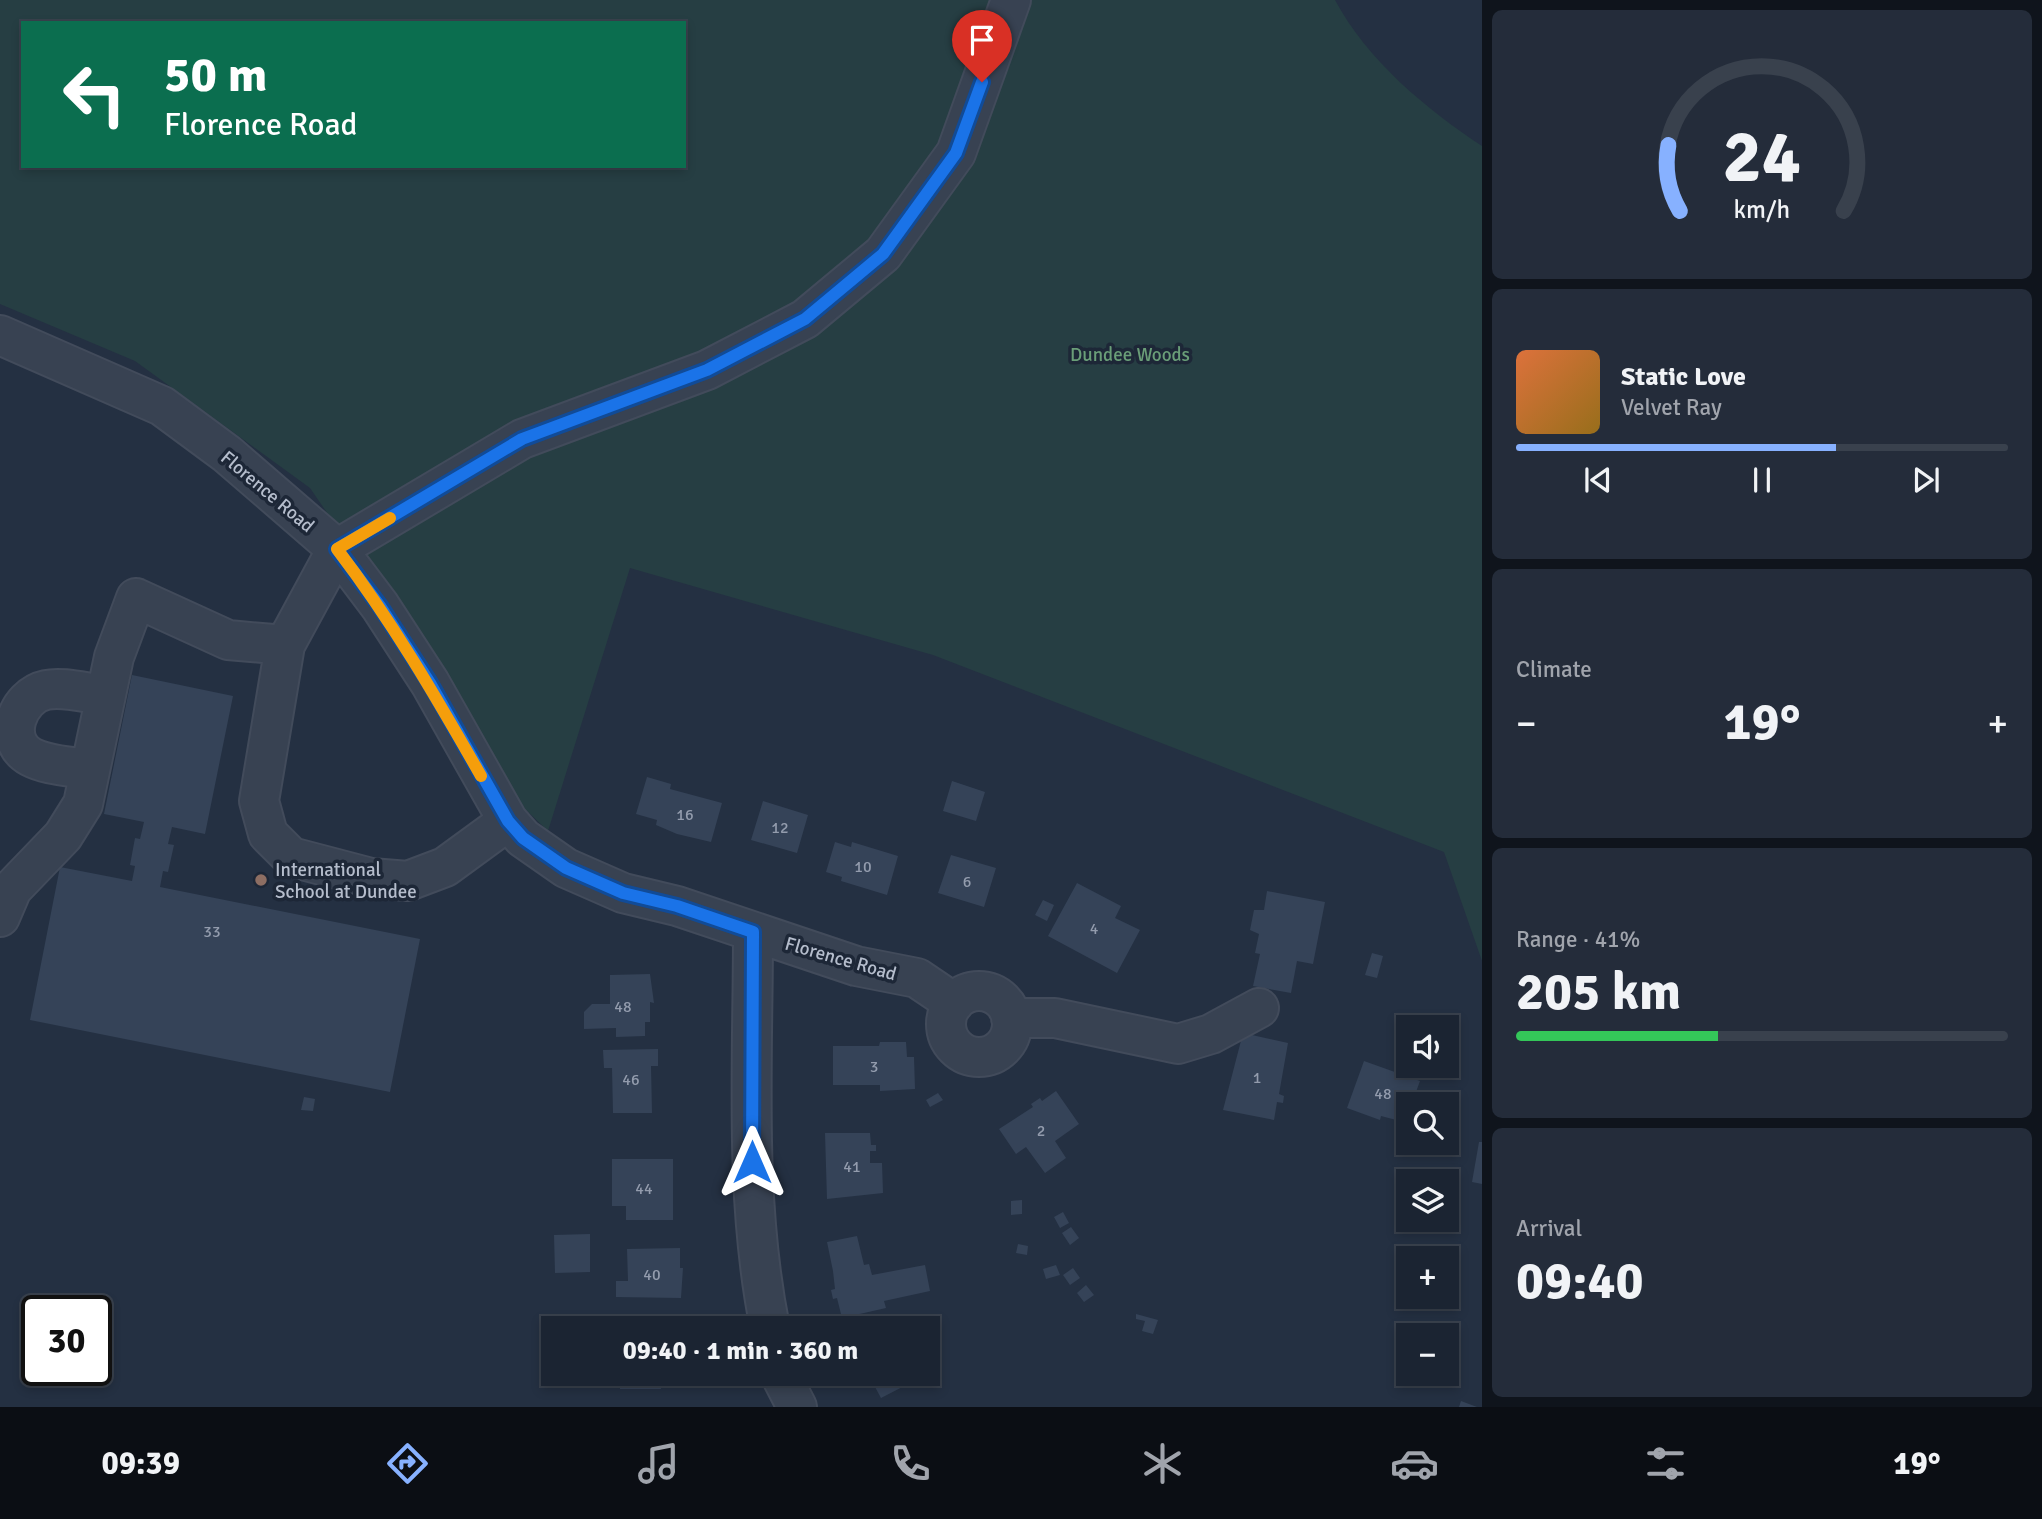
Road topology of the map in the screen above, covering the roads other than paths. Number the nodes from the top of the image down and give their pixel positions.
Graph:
1 (1011, 0) edge
2 (0, 335) edge
3 (337, 549) junction
4 (285, 645) junction
5 (106, 695) junction
6 (90, 770) junction
7 (508, 821) junction
8 (0, 917) edge
9 (753, 932) junction
10 (954, 1003) junction
11 (1259, 1008) dead end
12 (1011, 1018) junction
13 (768, 1316) edge
14 (786, 1386) edge
15 (797, 1407) edge

1 - 3 street
2 - 3 street, Florence Road
3 - 4 street
3 - 7 street, Florence Road
4 - 5 street
4 - 7 street
5 - 6 street
5 - 6 street
6 - 8 street
7 - 9 street, Florence Road
9 - 10 street, Florence Road
9 - 13 street
10 - 12 street
10 - 12 street
11 - 12 street
14 - 15 street

